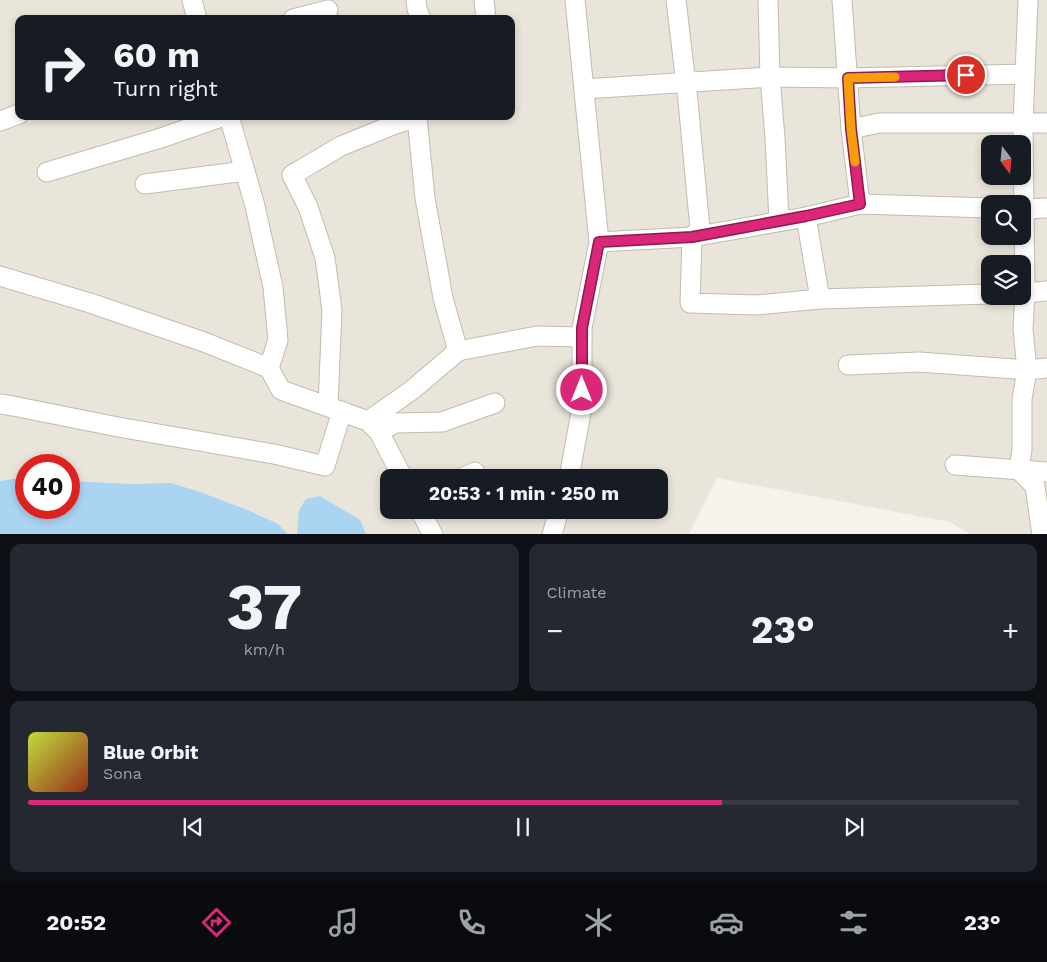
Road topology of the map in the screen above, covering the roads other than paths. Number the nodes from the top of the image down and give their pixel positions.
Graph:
1 (192, 0) edge
2 (416, 0) edge
3 (484, 0) edge
4 (574, 0) edge
5 (676, 0) edge
6 (768, 0) edge
7 (842, 0) edge
8 (1028, 0) edge
9 (328, 10) dead end
10 (196, 15) edge
11 (309, 15) edge
12 (419, 15) edge
13 (486, 15) edge
14 (1025, 74) junction
15 (770, 76) junction
16 (848, 78) junction
17 (686, 82) junction
18 (584, 89) junction
19 (15, 115) edge
20 (213, 120) edge
21 (230, 120) edge
22 (410, 120) edge
23 (420, 120) edge
24 (0, 121) edge
25 (1023, 123) junction
26 (1047, 123) edge
27 (851, 129) junction
28 (245, 171) junction
29 (47, 172) dead end
30 (145, 184) dead end
31 (1023, 195) edge
32 (860, 204) junction
33 (981, 208) edge
34 (1047, 208) edge
35 (1031, 209) edge
36 (806, 216) junction
37 (779, 221) junction
38 (692, 237) junction
39 (599, 242) junction
40 (0, 276) edge
41 (1047, 291) edge
42 (1031, 292) edge
43 (981, 294) edge
44 (820, 299) junction
45 (1024, 305) edge
46 (582, 337) junction
47 (458, 351) junction
48 (848, 365) dead end
49 (269, 368) junction
50 (1047, 368) edge
51 (1027, 370) junction
52 (495, 403) dead end
53 (0, 404) edge
54 (335, 409) junction
55 (374, 426) junction
56 (955, 466) dead end
57 (398, 469) edge
58 (571, 469) edge
59 (1019, 470) junction
60 (1047, 472) edge
61 (425, 519) edge
62 (556, 519) edge
63 (433, 534) edge
64 (552, 534) edge
65 (1042, 534) edge

1 - 10 street
2 - 12 street
3 - 13 street
4 - 18 street
5 - 17 street
6 - 15 street
7 - 16 street
8 - 14 street
9 - 11 street
14 - 16 street
14 - 25 street
15 - 16 street
15 - 17 street
15 - 37 street
16 - 27 street
17 - 18 street
17 - 38 street
18 - 39 street
19 - 24 street
20 - 29 street
21 - 28 street
22 - 54 street
23 - 47 street
25 - 26 street
25 - 27 street
25 - 31 street
27 - 32 street
28 - 30 street
28 - 49 street
32 - 33 street
32 - 36 street
34 - 35 street
36 - 37 street
36 - 44 street
37 - 38 street
38 - 39 street
38 - 44 street
39 - 46 street
40 - 49 street
41 - 42 street
43 - 44 street
45 - 51 street
46 - 47 street
46 - 58 street
47 - 55 street
48 - 51 street
49 - 54 street
50 - 51 street
51 - 59 street
52 - 55 street
53 - 54 street
54 - 55 street
55 - 57 street
56 - 59 street
59 - 60 street
59 - 65 street
61 - 63 street
62 - 64 street

